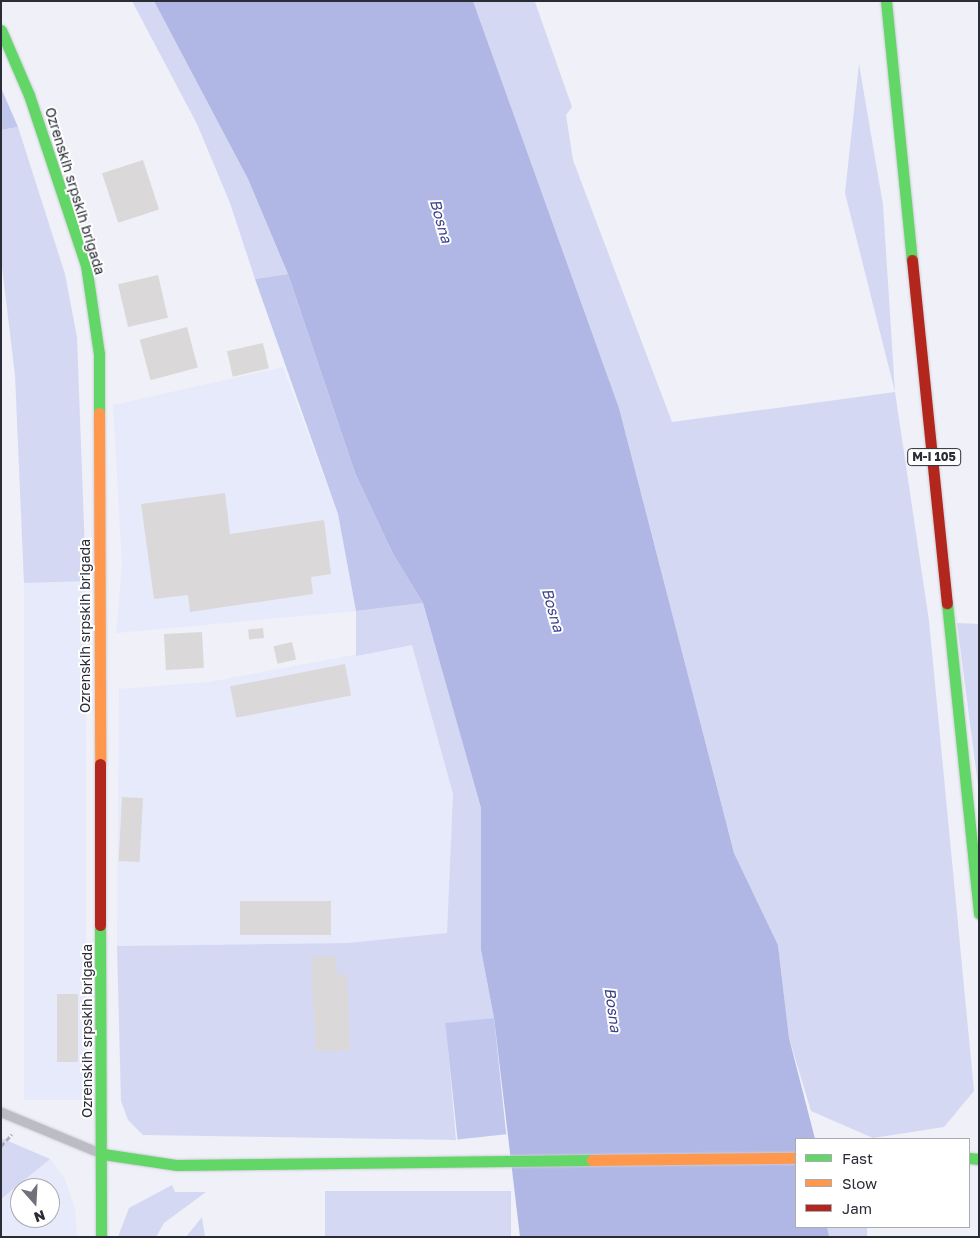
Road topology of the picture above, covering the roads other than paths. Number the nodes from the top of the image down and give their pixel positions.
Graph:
1 (886, 1) edge
2 (1, 30) edge
3 (979, 913) edge
4 (1, 1112) edge
5 (103, 1154) junction
6 (795, 1158) edge
7 (100, 1237) edge

1 - 3 main road, M-I 105
2 - 5 main road, Ozrenskih srpskih brigada
4 - 5 lane
5 - 6 main road
5 - 7 main road, Ozrenskih srpskih brigada

